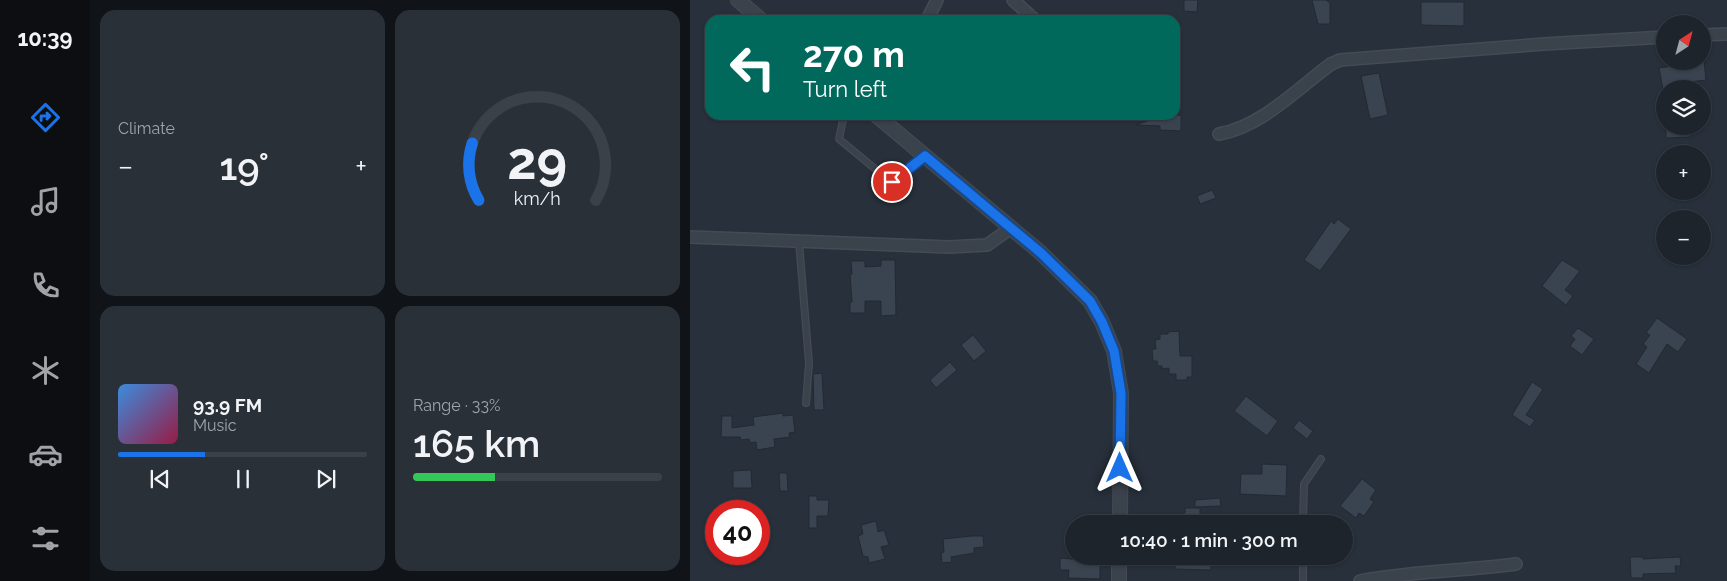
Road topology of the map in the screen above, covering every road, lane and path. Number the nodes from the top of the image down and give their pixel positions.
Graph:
1 (738, 0) edge
2 (937, 0) edge
3 (1013, 0) edge
4 (755, 15) edge
5 (930, 15) edge
6 (1030, 15) edge
7 (1727, 34) edge
8 (1711, 35) edge
9 (1656, 38) edge
10 (843, 120) edge
11 (883, 120) edge
12 (1219, 134) dead end
13 (925, 156) junction
14 (1011, 228) junction
15 (690, 237) edge
16 (799, 242) junction
17 (806, 403) dead end
18 (1321, 459) dead end
19 (1120, 515) edge
20 (1303, 515) edge
21 (1516, 564) dead end
22 (1119, 565) edge
23 (1303, 565) edge
24 (1119, 581) edge
25 (1303, 581) edge
26 (1360, 581) edge

1 - 4 street
2 - 5 street
3 - 6 street
7 - 8 street
9 - 12 street
10 - 13 lane
11 - 13 street
13 - 14 street
14 - 16 street
14 - 19 street
15 - 16 street
16 - 17 lane
18 - 20 lane
21 - 26 street
22 - 24 street
23 - 25 lane

